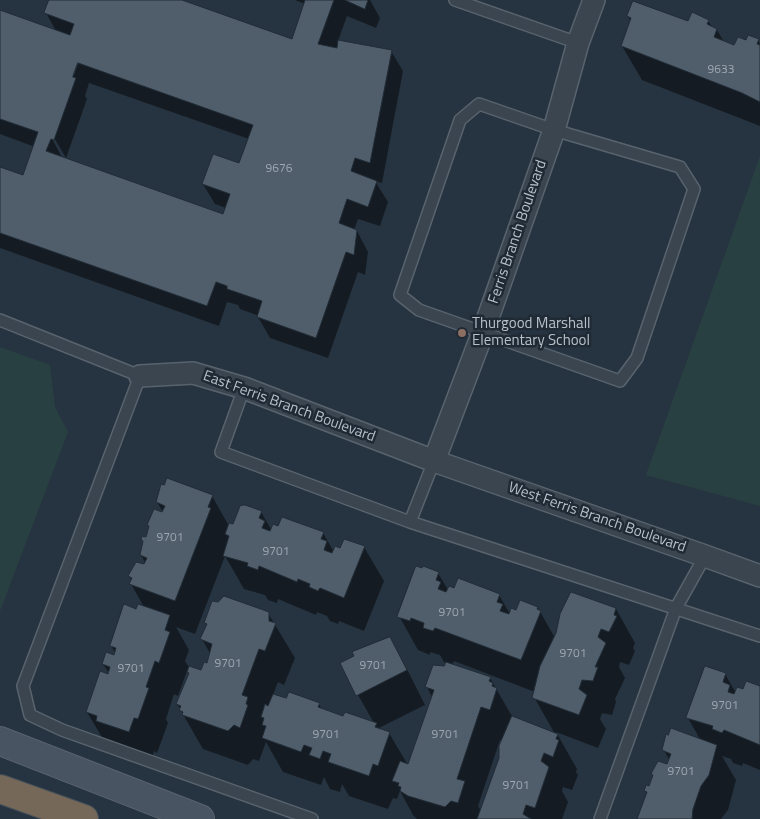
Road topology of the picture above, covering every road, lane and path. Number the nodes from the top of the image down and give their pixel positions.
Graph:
1 (455, 0) edge
2 (594, 0) edge
3 (578, 43) junction
4 (554, 130) junction
5 (0, 320) edge
6 (483, 332) junction
7 (140, 376) junction
8 (244, 388) junction
9 (434, 461) junction
10 (410, 522) junction
11 (705, 556) junction
12 (760, 576) edge
13 (676, 608) junction
14 (760, 636) edge
15 (0, 741) edge
16 (0, 789) edge
17 (84, 819) edge
18 (200, 819) edge
19 (312, 819) edge
20 (600, 819) edge

1 - 3 lane
2 - 3 street, Ferris Branch Boulevard
3 - 4 street, Ferris Branch Boulevard
4 - 6 street, Ferris Branch Boulevard
4 - 6 lane
4 - 6 lane
5 - 7 lane
6 - 9 street, Ferris Branch Boulevard
7 - 8 street, East Ferris Branch Boulevard
7 - 19 lane
8 - 9 street, East Ferris Branch Boulevard
8 - 10 lane
9 - 10 lane
9 - 11 street, West Ferris Branch Boulevard
10 - 13 lane
11 - 12 street, West Ferris Branch Boulevard
11 - 13 lane
13 - 14 lane
13 - 20 lane
15 - 18 main road
16 - 17 highway

